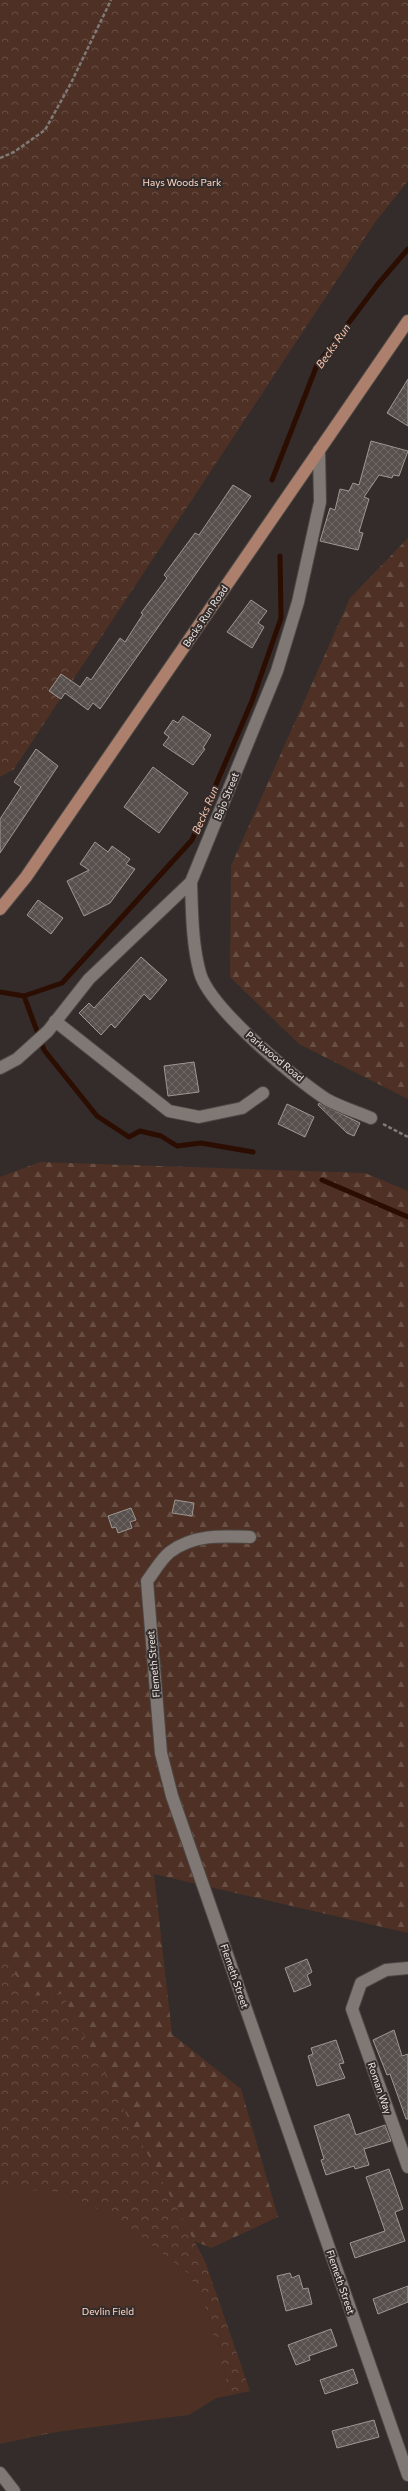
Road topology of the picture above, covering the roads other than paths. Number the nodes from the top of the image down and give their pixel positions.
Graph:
1 (408, 321) edge
2 (319, 450) junction
3 (191, 882) junction
4 (0, 909) edge
5 (52, 1026) junction
6 (0, 1068) edge
7 (263, 1094) dead end
8 (371, 1118) road end
9 (250, 1537) dead end
10 (408, 1968) edge
11 (408, 2167) edge
12 (0, 2473) edge
13 (408, 2475) edge
14 (14, 2491) edge

1 - 2 main road, Becks Run Road
2 - 3 street, Bajo Street
2 - 4 main road, Becks Run Road
3 - 5 street, Bajo Street
3 - 8 street, Parkwood Road
5 - 6 street, Bajo Street
5 - 7 street
9 - 13 street, Flemeth Street
10 - 11 street, Roman Way
12 - 14 street

